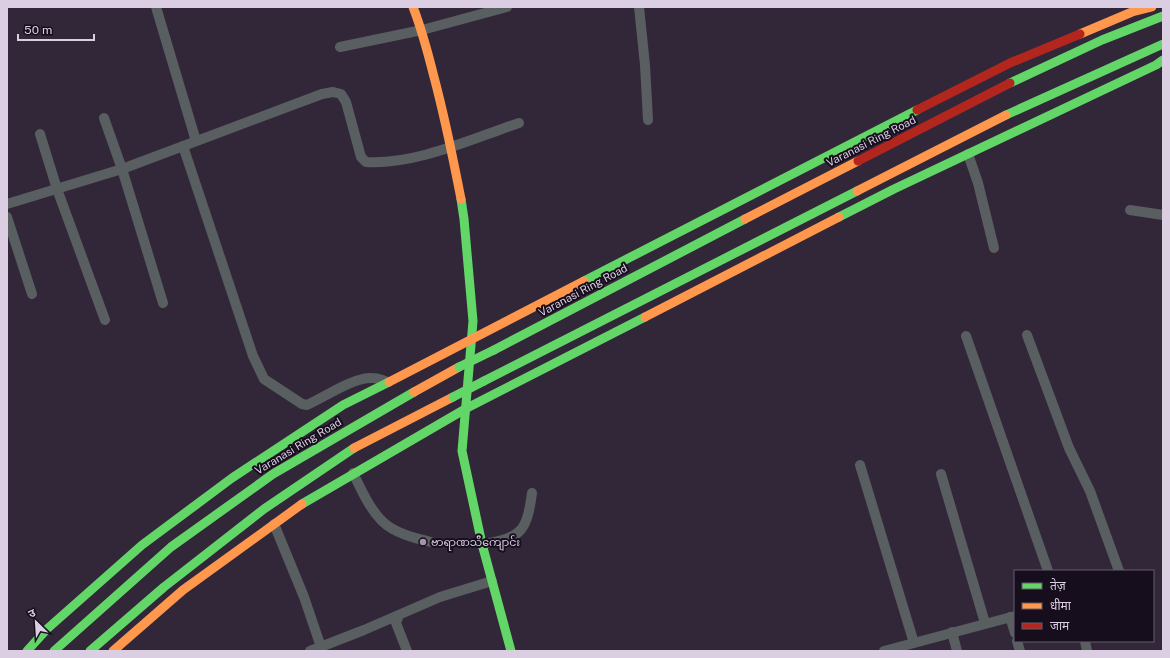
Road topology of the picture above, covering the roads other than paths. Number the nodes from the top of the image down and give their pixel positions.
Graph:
1 (156, 7) edge
2 (413, 7) edge
3 (507, 7) edge
4 (639, 7) edge
5 (1152, 7) edge
6 (1163, 16) edge
7 (422, 30) junction
8 (1163, 44) edge
9 (340, 47) dead end
10 (1163, 60) edge
11 (104, 118) dead end
12 (648, 120) dead end
13 (519, 123) dead end
14 (40, 134) dead end
15 (196, 141) junction
16 (183, 146) junction
17 (451, 146) junction
18 (968, 154) junction
19 (122, 169) junction
20 (57, 189) junction
21 (7, 204) edge
22 (1130, 210) dead end
23 (1163, 216) edge
24 (7, 217) edge
25 (994, 248) dead end
26 (32, 294) dead end
27 (163, 303) dead end
28 (105, 320) dead end
29 (1027, 335) dead end
30 (966, 336) dead end
31 (472, 338) junction
32 (387, 382) junction
33 (467, 408) junction
34 (860, 466) dead end
35 (353, 473) junction
36 (941, 474) dead end
37 (532, 492) dead end
38 (274, 524) junction
39 (430, 542) dead end
40 (482, 544) junction
41 (1048, 570) edge
42 (1119, 570) edge
43 (492, 581) junction
44 (399, 615) junction
45 (1013, 616) edge
46 (985, 623) junction
47 (952, 632) junction
48 (914, 643) junction
49 (321, 647) junction
50 (27, 651) edge
51 (54, 651) edge
52 (90, 651) edge
53 (113, 651) edge
54 (310, 651) edge
55 (407, 651) edge
56 (511, 651) edge
57 (884, 651) edge
58 (957, 651) edge

1 - 15 street
2 - 7 main road
3 - 7 street
4 - 12 street
5 - 31 main road
6 - 51 main road, Varanasi Ring Road, bridge
7 - 9 street
7 - 17 main road
8 - 52 main road, bridge
10 - 18 main road
11 - 19 street
13 - 17 street
14 - 20 street
15 - 16 street
15 - 17 street
16 - 19 street
16 - 32 street
17 - 31 main road
18 - 25 street
18 - 33 main road
19 - 20 street
19 - 27 street
20 - 21 street
20 - 28 street
22 - 23 street
24 - 26 street
29 - 42 street
30 - 41 street
31 - 32 main road
31 - 33 main road
32 - 50 main road
33 - 35 main road
33 - 40 main road
34 - 48 street
35 - 38 main road
35 - 39 street
36 - 46 street
37 - 40 street
38 - 49 street
38 - 53 main road
40 - 43 main road
43 - 44 street
43 - 56 main road
44 - 49 street
44 - 55 street
45 - 46 street
46 - 47 street
47 - 48 street
47 - 58 street
48 - 57 street
49 - 54 street

